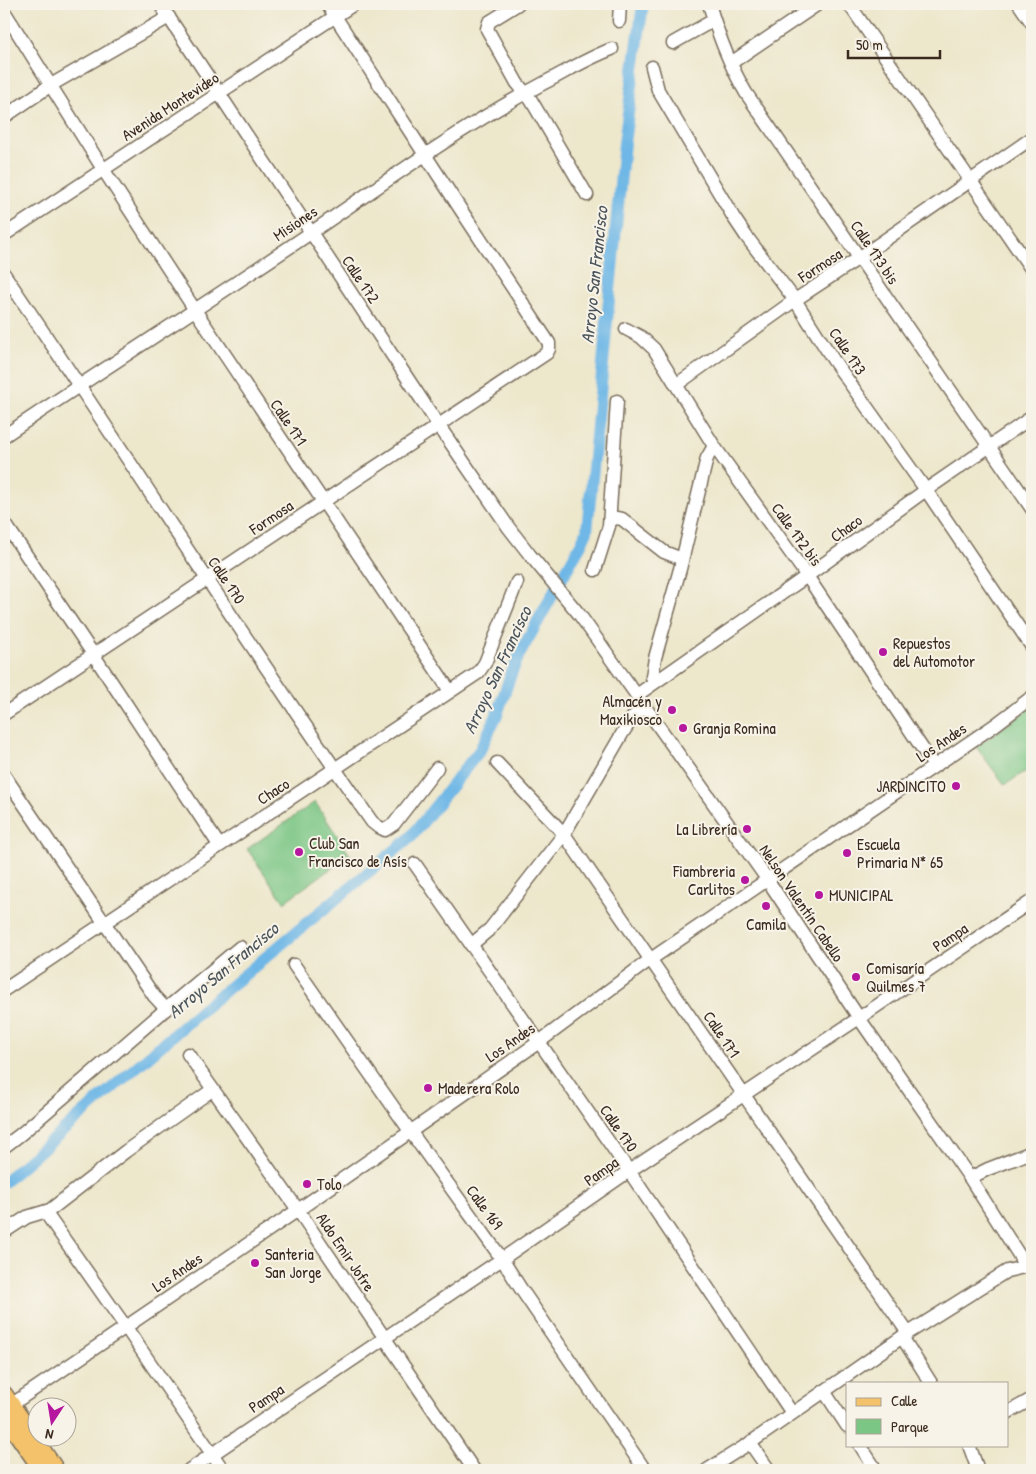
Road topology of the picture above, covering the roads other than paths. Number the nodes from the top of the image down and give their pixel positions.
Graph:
1 (13, 4) edge
2 (160, 4) edge
3 (328, 4) edge
4 (354, 4) edge
5 (518, 4) edge
6 (620, 4) edge
7 (709, 4) edge
8 (818, 4) edge
9 (849, 4) edge
10 (1018, 4) edge
11 (4, 12) edge
12 (336, 16) junction
13 (169, 17) junction
14 (714, 20) junction
15 (619, 21) dead end
16 (1032, 23) edge
17 (673, 43) dead end
18 (612, 49) dead end
19 (731, 63) junction
20 (652, 67) dead end
21 (51, 85) junction
22 (526, 93) junction
23 (219, 94) junction
24 (4, 118) edge
25 (1032, 138) edge
26 (425, 154) junction
27 (103, 169) junction
28 (971, 181) junction
29 (587, 195) dead end
30 (311, 233) junction
31 (4, 235) edge
32 (859, 258) junction
33 (1032, 270) edge
34 (4, 274) edge
35 (795, 300) junction
36 (195, 310) junction
37 (626, 329) dead end
38 (79, 385) junction
39 (676, 385) junction
40 (617, 401) dead end
41 (1032, 417) edge
42 (439, 426) junction
43 (4, 436) edge
44 (714, 446) junction
45 (989, 447) junction
46 (926, 490) junction
47 (322, 501) junction
48 (1032, 509) edge
49 (610, 517) junction
50 (4, 522) edge
51 (682, 559) junction
52 (540, 568) joint
53 (596, 570) dead end
54 (807, 576) junction
55 (207, 580) junction
56 (517, 582) dead end
57 (1032, 647) edge
58 (93, 654) junction
59 (655, 682) junction
60 (450, 691) junction
61 (1032, 697) edge
62 (641, 700) junction
63 (4, 714) edge
64 (497, 763) dead end
65 (934, 766) junction
66 (437, 768) dead end
67 (335, 770) junction
68 (4, 776) edge
69 (564, 834) junction
70 (219, 846) junction
71 (415, 864) dead end
72 (768, 879) junction
73 (1032, 901) edge
74 (106, 923) junction
75 (472, 945) junction
76 (240, 947) dead end
77 (651, 960) junction
78 (294, 964) dead end
79 (4, 990) edge
80 (166, 1008) junction
81 (860, 1018) junction
82 (539, 1042) junction
83 (188, 1054) dead end
84 (212, 1090) junction
85 (744, 1095) junction
86 (410, 1131) junction
87 (4, 1146) edge
88 (1032, 1152) edge
89 (629, 1171) junction
90 (970, 1178) junction
91 (298, 1210) junction
92 (45, 1212) junction
93 (4, 1232) edge
94 (502, 1259) junction
95 (1028, 1267) edge
96 (125, 1326) junction
97 (905, 1335) junction
98 (385, 1337) junction
99 (929, 1382) edge
100 (824, 1391) junction
101 (1032, 1399) edge
102 (6, 1406) edge
103 (1008, 1412) edge
104 (792, 1413) junction
105 (846, 1424) edge
106 (750, 1443) junction
107 (861, 1446) edge
108 (969, 1446) edge
109 (212, 1454) junction
110 (42, 1470) edge
111 (56, 1470) edge
112 (189, 1470) edge
113 (223, 1470) edge
114 (474, 1470) edge
115 (646, 1470) edge
116 (707, 1470) edge
117 (769, 1470) edge
118 (876, 1470) edge
119 (978, 1470) edge

1 - 11 street
2 - 13 street, Calle 172
3 - 12 street
4 - 12 street, Avenida Montevideo
5 - 22 street
6 - 15 street
7 - 14 street, Calle 173 bis
8 - 19 street
9 - 28 street
10 - 16 street
11 - 21 street, Calle 171
12 - 23 street, Avenida Montevideo
12 - 26 street
13 - 21 street
13 - 23 street, Calle 172
14 - 17 street
14 - 19 street, Calle 173 bis
18 - 22 street, Misiones
19 - 32 street, Calle 173 bis
20 - 35 street, Calle 173
21 - 24 street
21 - 27 street, Calle 171
22 - 26 street, Misiones
22 - 29 street
23 - 27 street, Avenida Montevideo
23 - 30 street, Calle 172
25 - 28 street, Formosa
26 - 30 street, Misiones
26 - 42 street, Formosa
27 - 31 street, Avenida Montevideo
27 - 36 street, Calle 171
28 - 32 street, Formosa
28 - 33 street
30 - 36 street, Misiones
30 - 42 street, Calle 172
32 - 35 street, Formosa
32 - 45 street, Calle 173 bis
34 - 38 street, Calle 170
35 - 39 street, Formosa
35 - 46 street, Calle 173
36 - 38 street, Misiones
36 - 47 street, Calle 171
37 - 39 street, Calle 172 bis
38 - 43 street, Misiones
38 - 55 street, Calle 170
39 - 44 street, Calle 172 bis
40 - 49 street
41 - 45 street, Chaco
42 - 47 street, Formosa
42 - 52 street, Calle 172
44 - 51 street
44 - 54 street, Calle 172 bis
45 - 46 street, Chaco
45 - 48 street, Calle 173 bis
46 - 54 street, Chaco
46 - 57 street, Calle 173
47 - 55 street, Formosa
47 - 60 street, Calle 171
49 - 51 street
49 - 53 street
50 - 58 street
51 - 59 street
52 - 62 street, Nelson Valentín Cabello
54 - 59 street, Chaco
54 - 65 street, Calle 172 bis
55 - 58 street, Formosa
55 - 67 street, Calle 170
56 - 60 street, Chaco
58 - 63 street, Formosa
58 - 70 street
59 - 62 street, Chaco
60 - 67 street, Chaco
61 - 65 street, Los Andes
62 - 69 street, Chaco
62 - 72 street, Nelson Valentín Cabello
64 - 69 street, Calle 171
65 - 72 street, Los Andes
66 - 67 street, Calle 170
67 - 70 street, Chaco
68 - 74 street
69 - 75 street, Chaco
69 - 77 street, Calle 171
70 - 74 street, Chaco
71 - 75 street, Calle 170
72 - 77 street, Los Andes
72 - 81 street, Nelson Valentín Cabello
73 - 81 street, Pampa
74 - 79 street, Chaco
74 - 80 street
75 - 82 street, Calle 170
76 - 80 street
77 - 82 street, Los Andes
77 - 85 street, Calle 171
78 - 86 street, Calle 169
80 - 87 street
81 - 85 street, Pampa
81 - 90 street, Nelson Valentín Cabello
82 - 86 street, Los Andes
82 - 89 street, Calle 170
83 - 84 street, Aldo Emir Jofre
84 - 91 street, Aldo Emir Jofre
84 - 92 street
85 - 89 street, Pampa
85 - 97 street, Calle 171
86 - 91 street, Los Andes
86 - 94 street, Calle 169
88 - 90 street
89 - 94 street, Pampa
89 - 104 street, Calle 170
90 - 95 street, Nelson Valentín Cabello
91 - 96 street, Los Andes
91 - 98 street, Aldo Emir Jofre
92 - 93 street
92 - 96 street
94 - 98 street, Pampa
94 - 115 street, Calle 169
95 - 97 street
96 - 102 street, Los Andes
96 - 109 street
97 - 99 street, Calle 171
97 - 100 street
98 - 109 street, Pampa
98 - 114 street, Aldo Emir Jofre
100 - 104 street
100 - 105 street
101 - 103 street
102 - 110 main road
102 - 111 main road
104 - 106 street
106 - 116 street
106 - 117 street
107 - 118 street
108 - 119 street
109 - 112 street, Pampa
109 - 113 street

